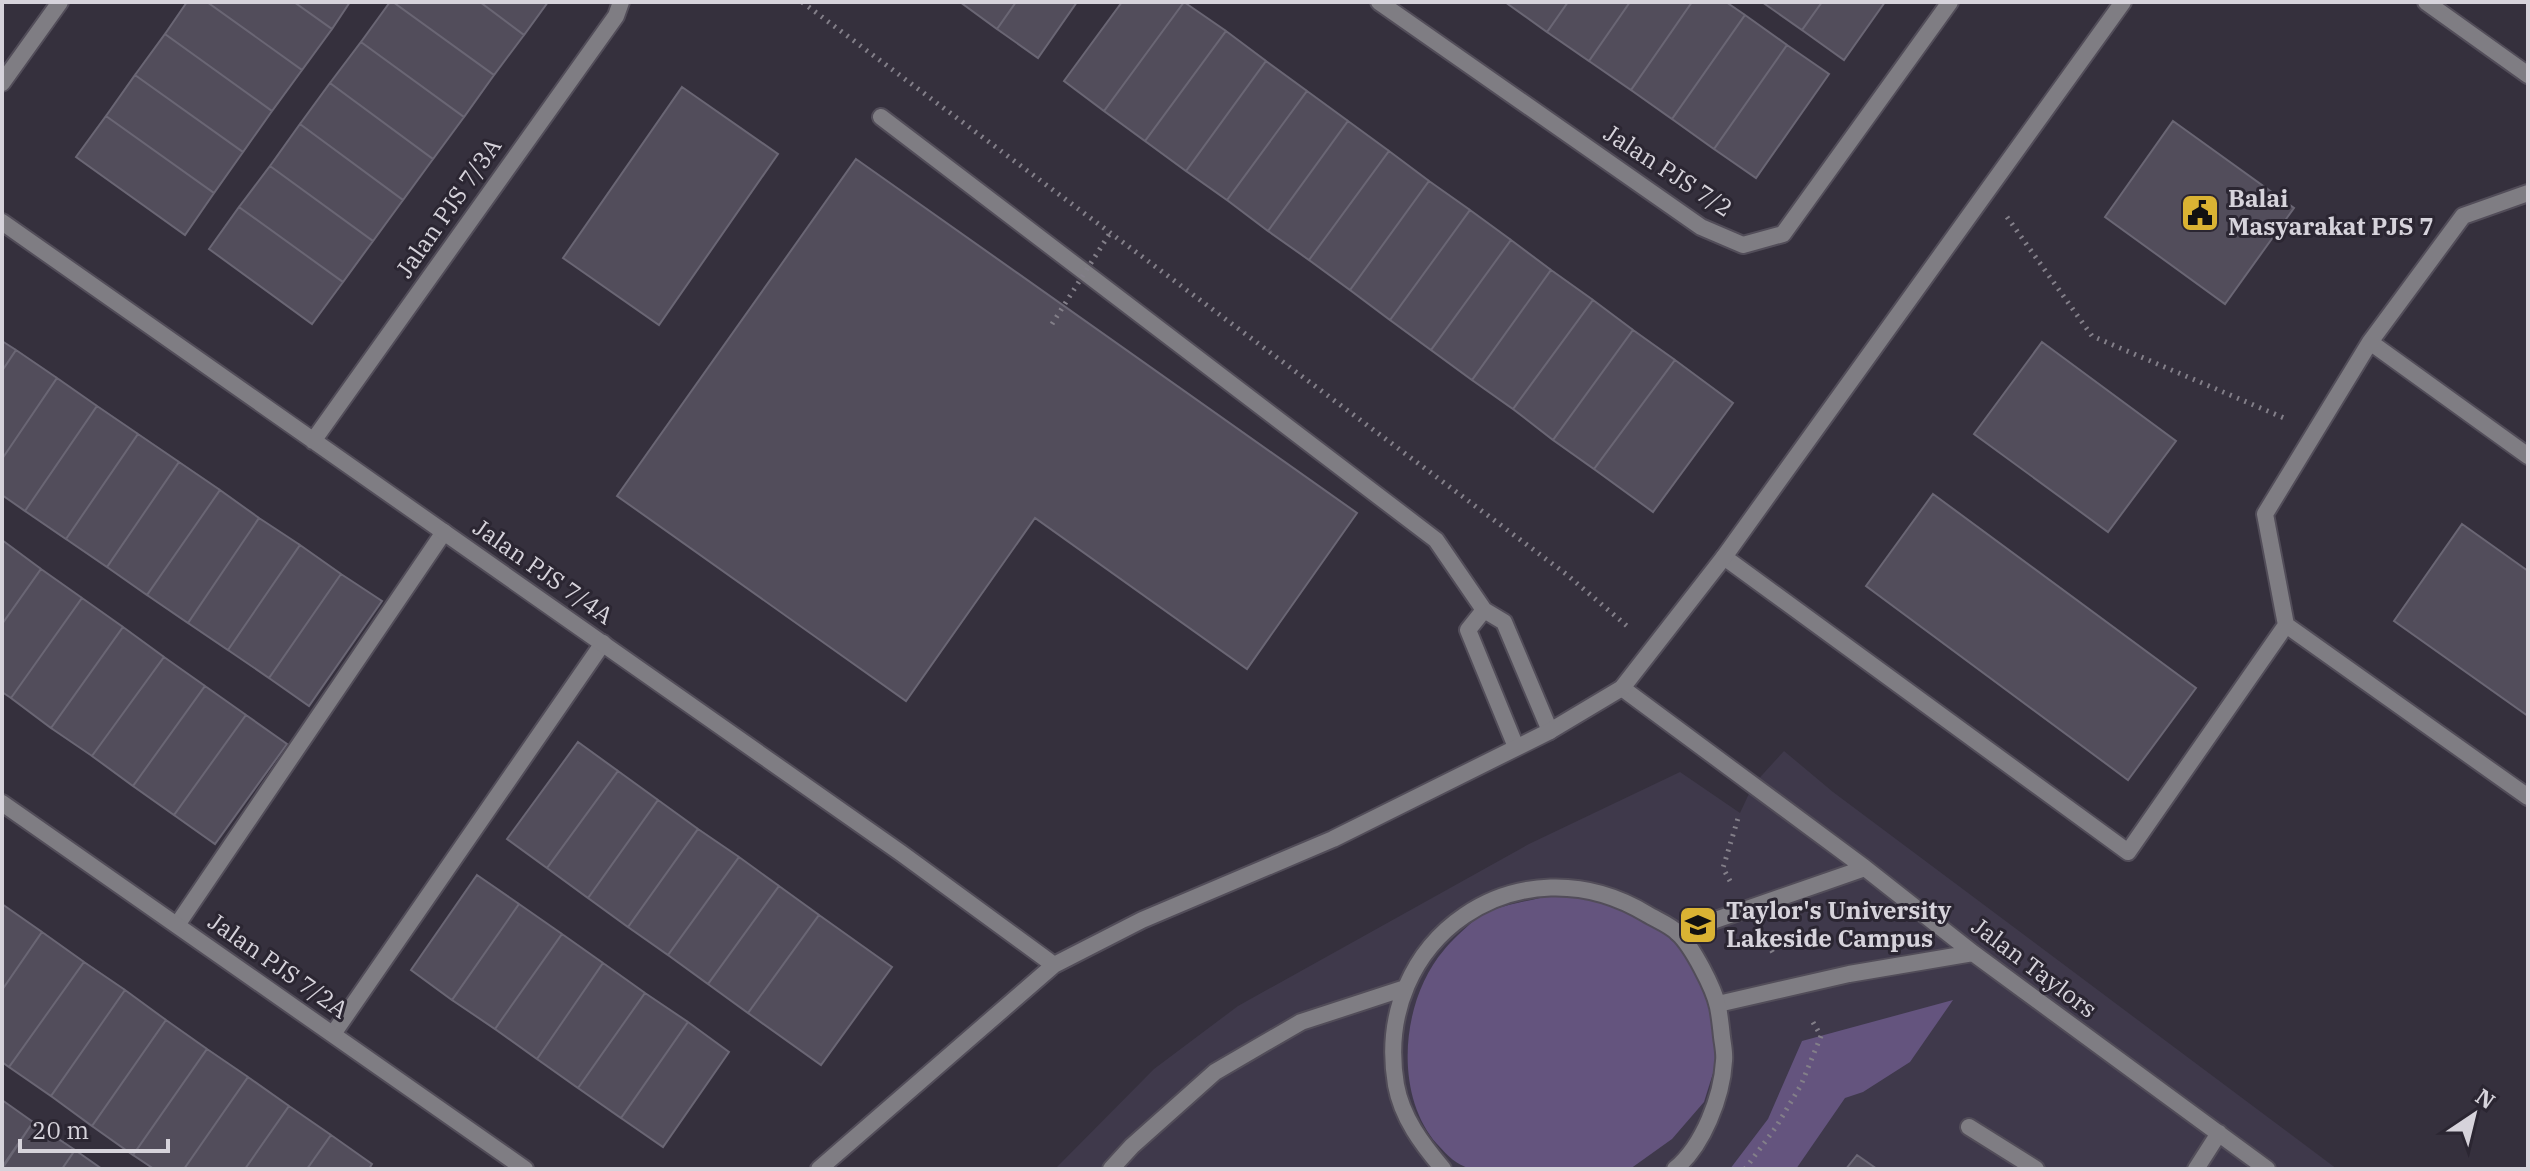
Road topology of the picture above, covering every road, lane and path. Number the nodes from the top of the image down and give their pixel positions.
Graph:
1 (60, 2) edge
2 (621, 2) edge
3 (802, 2) edge
4 (1379, 2) edge
5 (1950, 2) edge
6 (2123, 2) edge
7 (2426, 2) edge
8 (2528, 75) edge
9 (2, 83) edge
10 (881, 117) dead end
11 (1988, 191) junction
12 (2528, 193) edge
13 (2, 222) edge
14 (1110, 233) junction
15 (1052, 324) dead end
16 (2370, 342) junction
17 (2315, 432) junction
18 (313, 441) junction
19 (2528, 456) edge
20 (444, 532) junction
21 (1724, 557) junction
22 (1484, 610) junction
23 (1619, 620) dead end
24 (2286, 625) junction
25 (603, 643) junction
26 (1622, 688) junction
27 (1550, 731) junction
28 (1516, 747) junction
29 (2528, 797) edge
30 (2, 803) edge
31 (1865, 868) junction
32 (177, 925) junction
33 (1678, 933) junction
34 (1973, 953) junction
35 (1054, 965) junction
36 (1405, 988) junction
37 (1718, 1004) junction
38 (333, 1034) junction
39 (1969, 1127) dead end
40 (2219, 1133) junction
41 (525, 1169) edge
42 (819, 1169) edge
43 (1111, 1169) edge
44 (1443, 1169) edge
45 (1675, 1169) edge
46 (2036, 1169) edge
47 (2196, 1169) edge
48 (2267, 1169) edge

1 - 9 street
2 - 18 street, Jalan PJS 7/3A
3 - 14 path
4 - 5 street, Jalan PJS 7/2
6 - 11 street
7 - 8 street
10 - 22 street
11 - 17 path
11 - 21 street
12 - 16 street
13 - 18 street, Jalan PJS 7/4A
14 - 15 path, bridge
14 - 23 path
16 - 17 street
16 - 19 street
17 - 24 street
18 - 20 street, Jalan PJS 7/4A
20 - 25 street, Jalan PJS 7/4A
20 - 32 street
21 - 24 street
21 - 26 street
22 - 27 street
22 - 28 street
24 - 29 street
25 - 35 street, Jalan PJS 7/4A
25 - 38 street
26 - 27 street
26 - 31 street, Jalan Taylors
27 - 28 street
28 - 35 street
30 - 32 street, Jalan PJS 7/2A
31 - 33 street
31 - 34 street, Jalan Taylors
32 - 38 street, Jalan PJS 7/2A
33 - 36 street
33 - 37 street
34 - 37 street
34 - 40 street, Jalan Taylors
35 - 42 street
36 - 43 street
36 - 44 street
37 - 45 street
38 - 41 street, Jalan PJS 7/2A
39 - 46 street
40 - 47 street
40 - 48 street, Jalan Taylors

